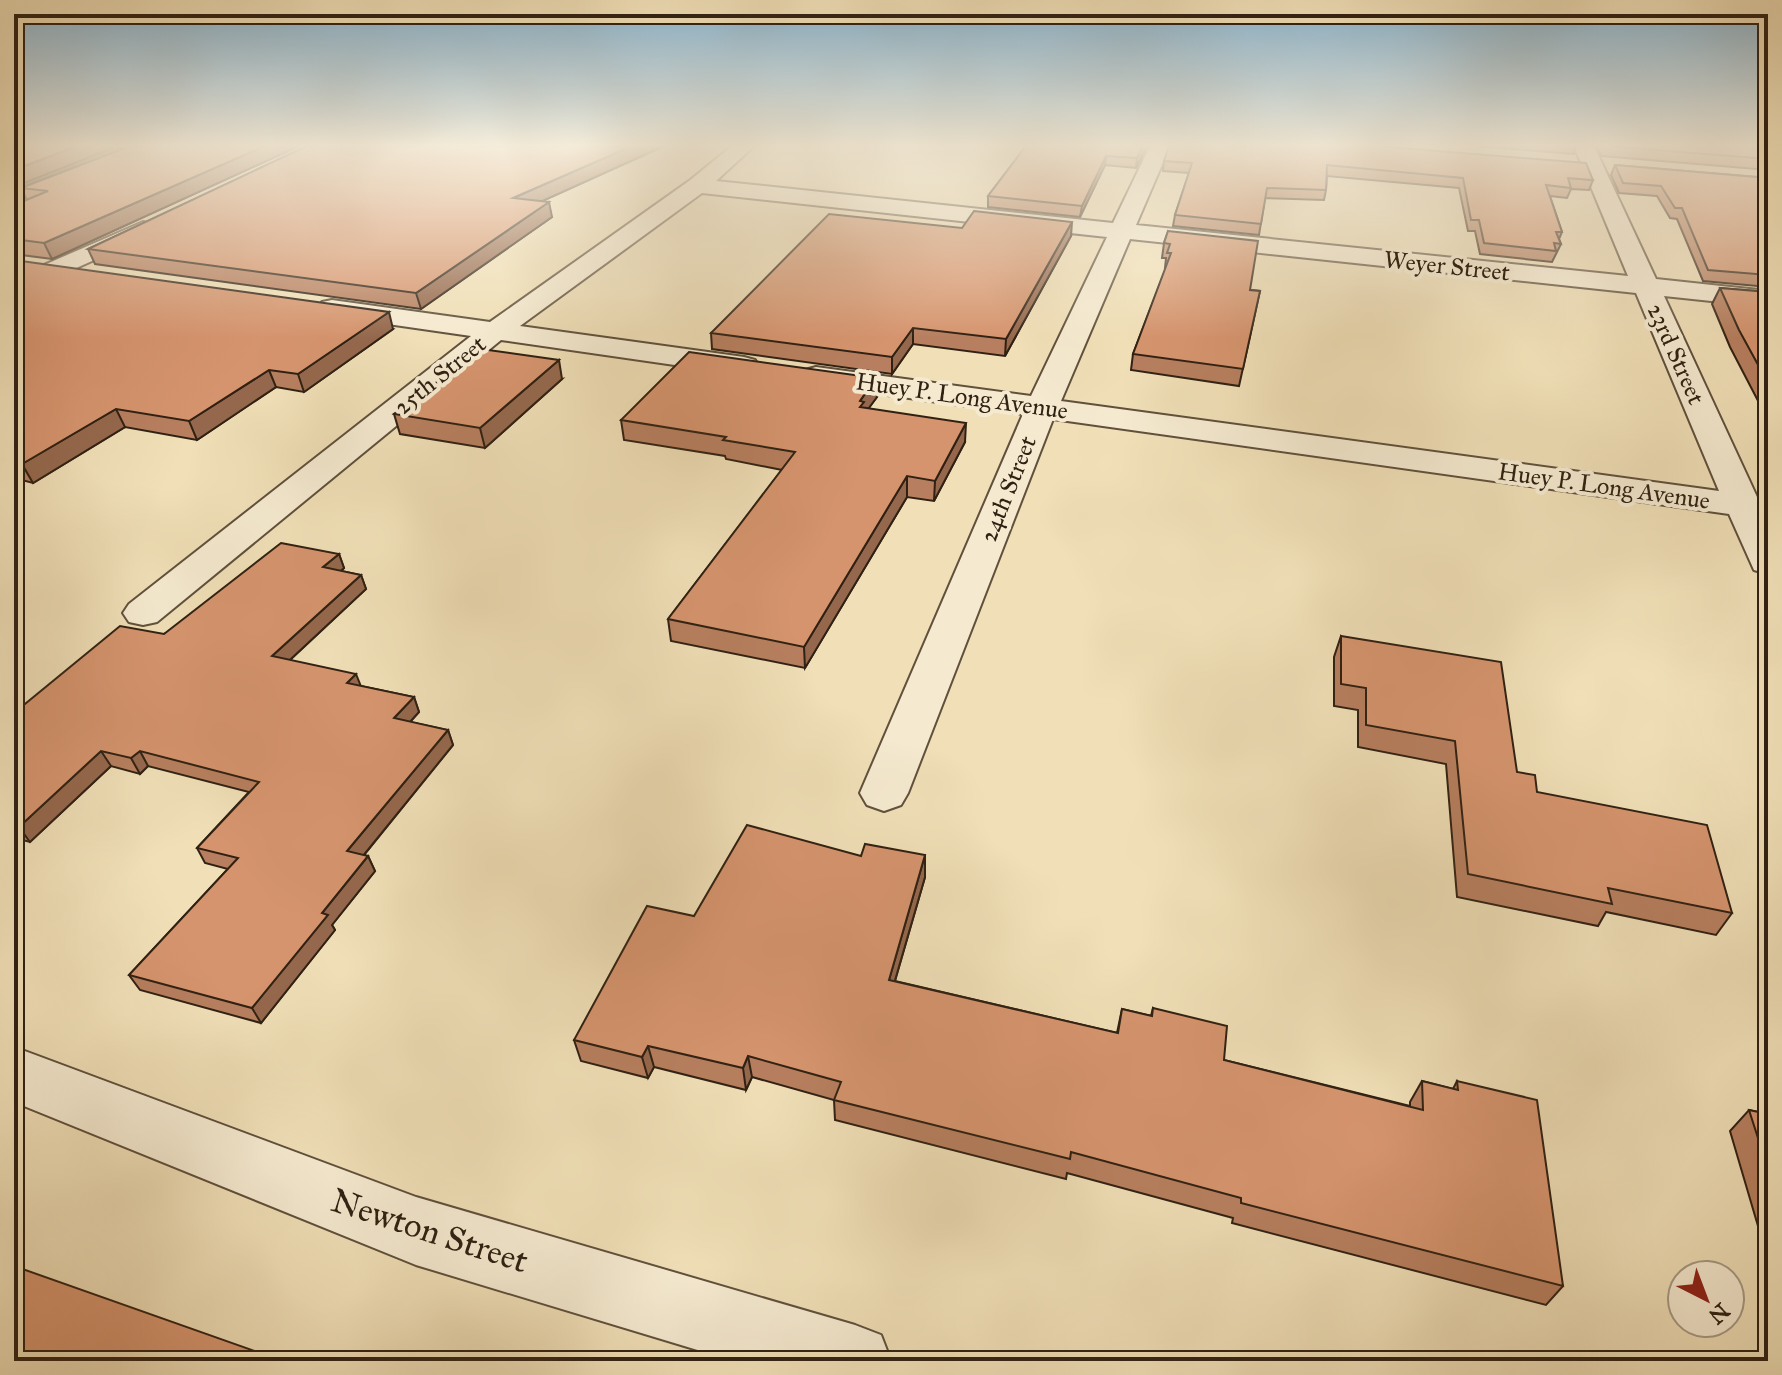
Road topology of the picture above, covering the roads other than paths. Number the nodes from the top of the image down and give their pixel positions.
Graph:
1 (663, 210) edge
2 (920, 210) edge
3 (1131, 210) edge
4 (1614, 210) edge
5 (168, 217) edge
6 (1121, 232) junction
7 (14, 264) edge
8 (56, 270) junction
9 (103, 276) edge
10 (1645, 286) junction
11 (14, 288) edge
12 (1768, 299) edge
13 (305, 304) edge
14 (495, 331) junction
15 (1042, 407) junction
16 (1756, 507) edge
17 (1768, 562) edge
18 (143, 613) dead end
19 (884, 793) dead end
20 (14, 1074) edge
21 (855, 1361) edge

1 - 14 street, 25th Street
2 - 6 street, Weyer Street
3 - 6 street, 24th Street
4 - 10 street, 23rd Street
5 - 8 street
6 - 10 street, Weyer Street
6 - 15 street, 24th Street
7 - 8 street
8 - 9 street
8 - 11 street
10 - 12 street, Weyer Street
10 - 16 street, 23rd Street
13 - 14 street, Huey P. Long Avenue
14 - 15 street, Huey P. Long Avenue
14 - 18 street, 25th Street
15 - 16 street, Huey P. Long Avenue
15 - 19 street, 24th Street
16 - 17 street, 23rd Street
20 - 21 street, Newton Street

